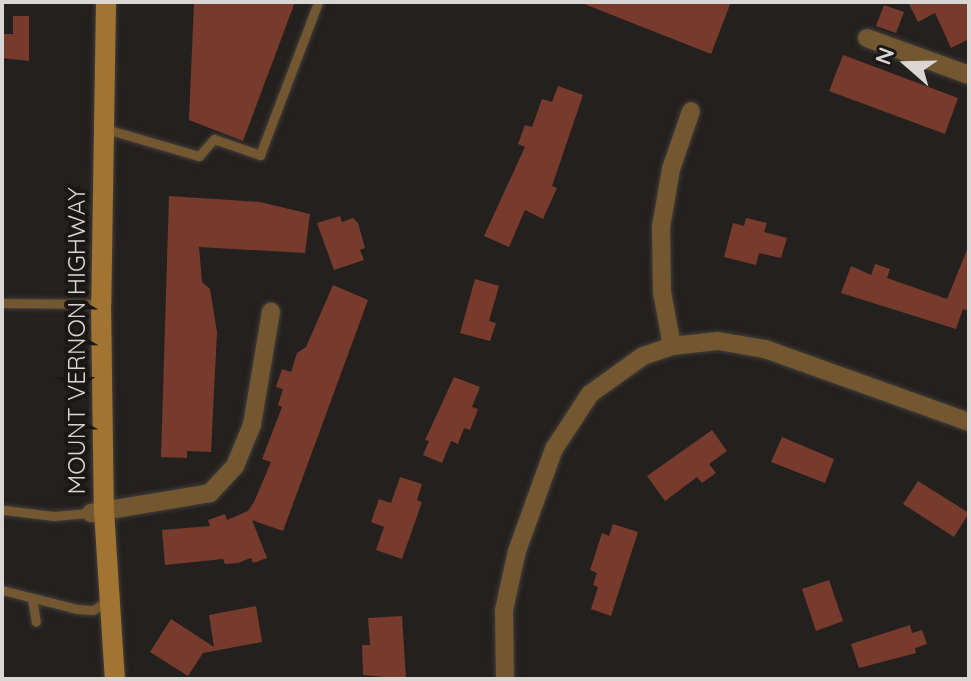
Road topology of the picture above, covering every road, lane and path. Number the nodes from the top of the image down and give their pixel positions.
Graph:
1 (106, 2) edge
2 (318, 3) edge
3 (867, 38) dead end
4 (969, 59) edge
5 (960, 72) edge
6 (691, 111) dead end
7 (105, 129) junction
8 (2, 303) edge
9 (101, 304) junction
10 (271, 312) dead end
11 (672, 346) junction
12 (969, 422) edge
13 (4, 510) dead end
14 (97, 512) junction
15 (2, 590) edge
16 (32, 598) junction
17 (109, 599) junction
18 (36, 622) dead end
19 (115, 679) edge
20 (505, 679) edge

1 - 7 main road, MOUNT VERNON HIGHWAY
2 - 7 lane
3 - 5 street
4 - 5 street
6 - 11 street
7 - 9 main road, MOUNT VERNON HIGHWAY
8 - 9 lane
9 - 14 main road, MOUNT VERNON HIGHWAY
10 - 14 street
11 - 12 street
11 - 20 street
13 - 14 lane
14 - 17 main road, MOUNT VERNON HIGHWAY
15 - 16 lane
16 - 17 lane
16 - 18 lane
17 - 19 main road, MOUNT VERNON HIGHWAY

